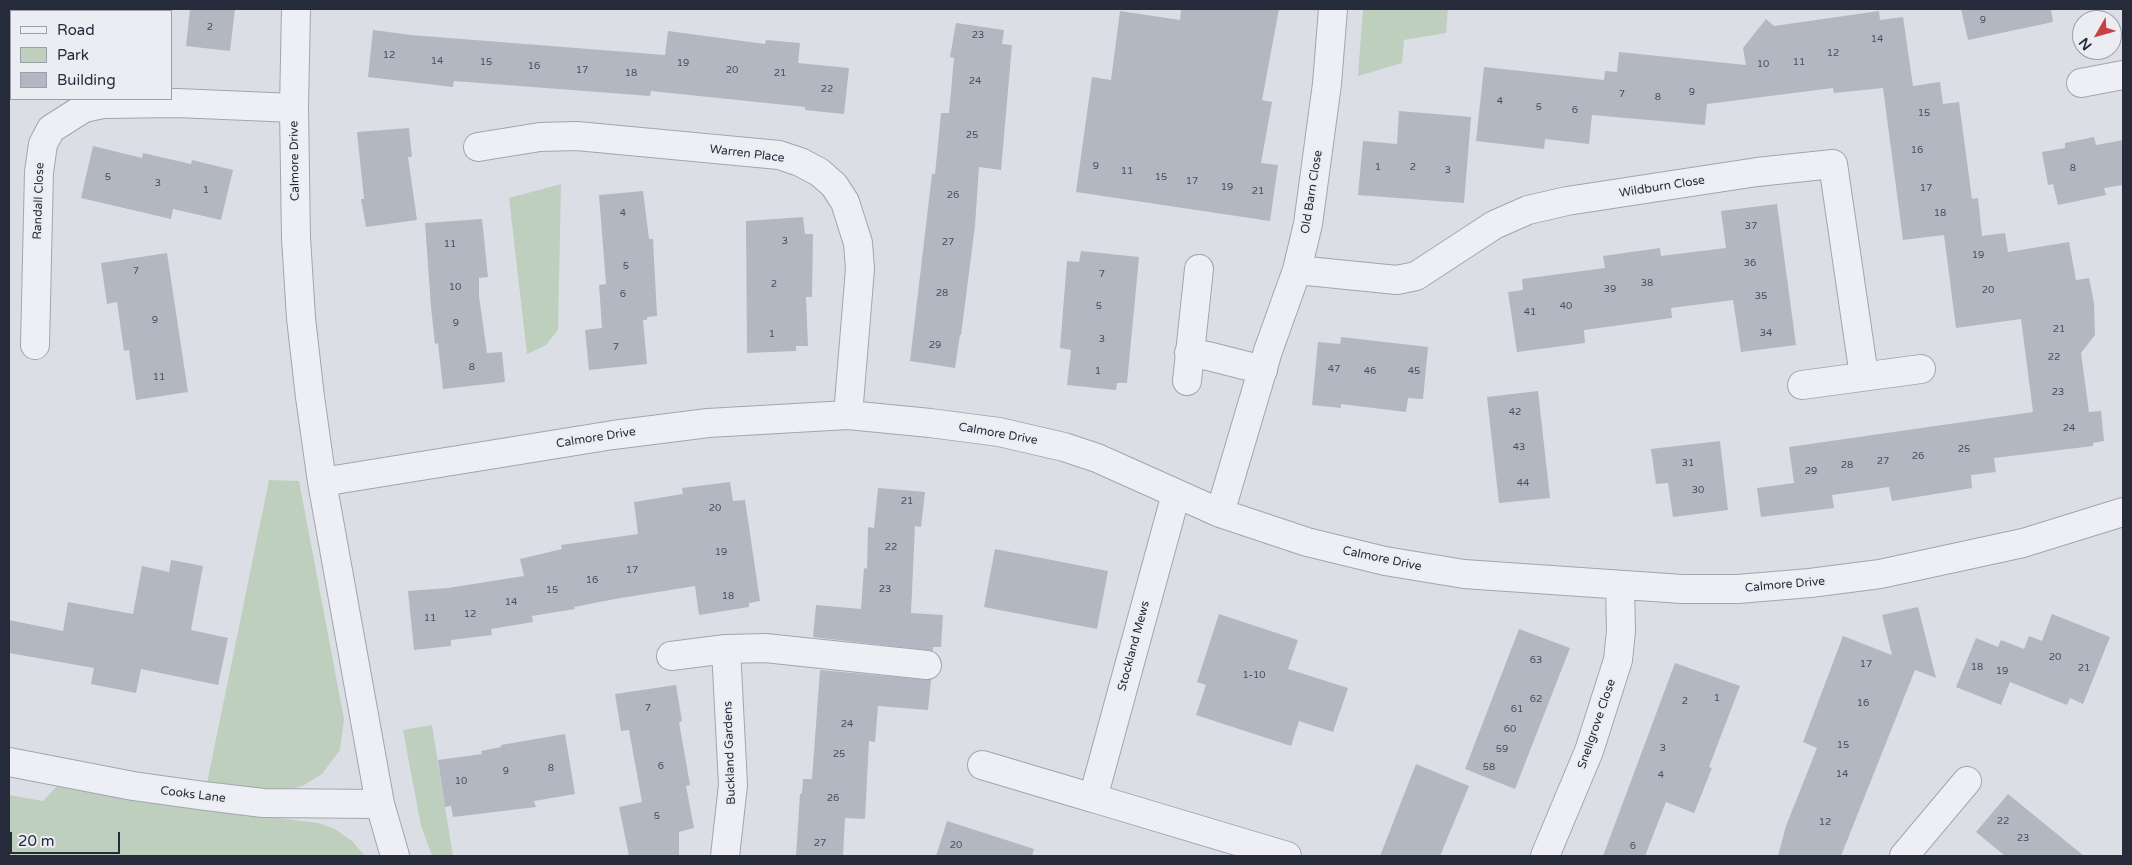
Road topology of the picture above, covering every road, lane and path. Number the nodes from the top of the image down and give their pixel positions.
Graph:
1 (296, 9) edge
2 (1333, 9) edge
3 (2123, 76) edge
4 (2082, 83) dead end
5 (294, 108) junction
6 (478, 147) dead end
7 (1199, 269) dead end
8 (1297, 270) junction
9 (35, 345) dead end
10 (1189, 353) junction
11 (1921, 369) dead end
12 (1263, 370) junction
13 (1864, 376) junction
14 (1187, 382) dead end
15 (1802, 385) dead end
16 (848, 415) junction
17 (322, 482) junction
18 (1176, 494) junction
19 (2123, 512) edge
20 (1220, 513) junction
21 (1620, 586) junction
22 (726, 649) junction
23 (670, 656) dead end
24 (927, 665) dead end
25 (9, 762) edge
26 (982, 765) dead end
27 (1967, 781) dead end
28 (1093, 798) junction
29 (380, 804) junction
30 (395, 856) edge
31 (725, 856) edge
32 (1287, 856) edge
33 (1545, 856) edge
34 (1904, 856) edge

1 - 5 street, Calmore Drive
2 - 8 street, Old Barn Close
3 - 4 street
5 - 9 street, Randall Close
5 - 17 street, Calmore Drive
6 - 16 street, Warren Place
7 - 10 street
8 - 12 street, Old Barn Close
8 - 13 street, Wildburn Close
10 - 12 street
10 - 14 street
11 - 13 street
12 - 20 street, Old Barn Close
13 - 15 street
16 - 17 street, Calmore Drive
16 - 18 street, Calmore Drive
17 - 29 street
18 - 20 street, Calmore Drive
18 - 28 street, Stockland Mews
19 - 21 street, Calmore Drive
20 - 21 street, Calmore Drive
21 - 33 street, Snellgrove Close
22 - 23 street
22 - 24 street
22 - 31 street, Buckland Gardens
25 - 29 street, Cooks Lane
26 - 28 street
27 - 34 street
28 - 32 street
29 - 30 street

